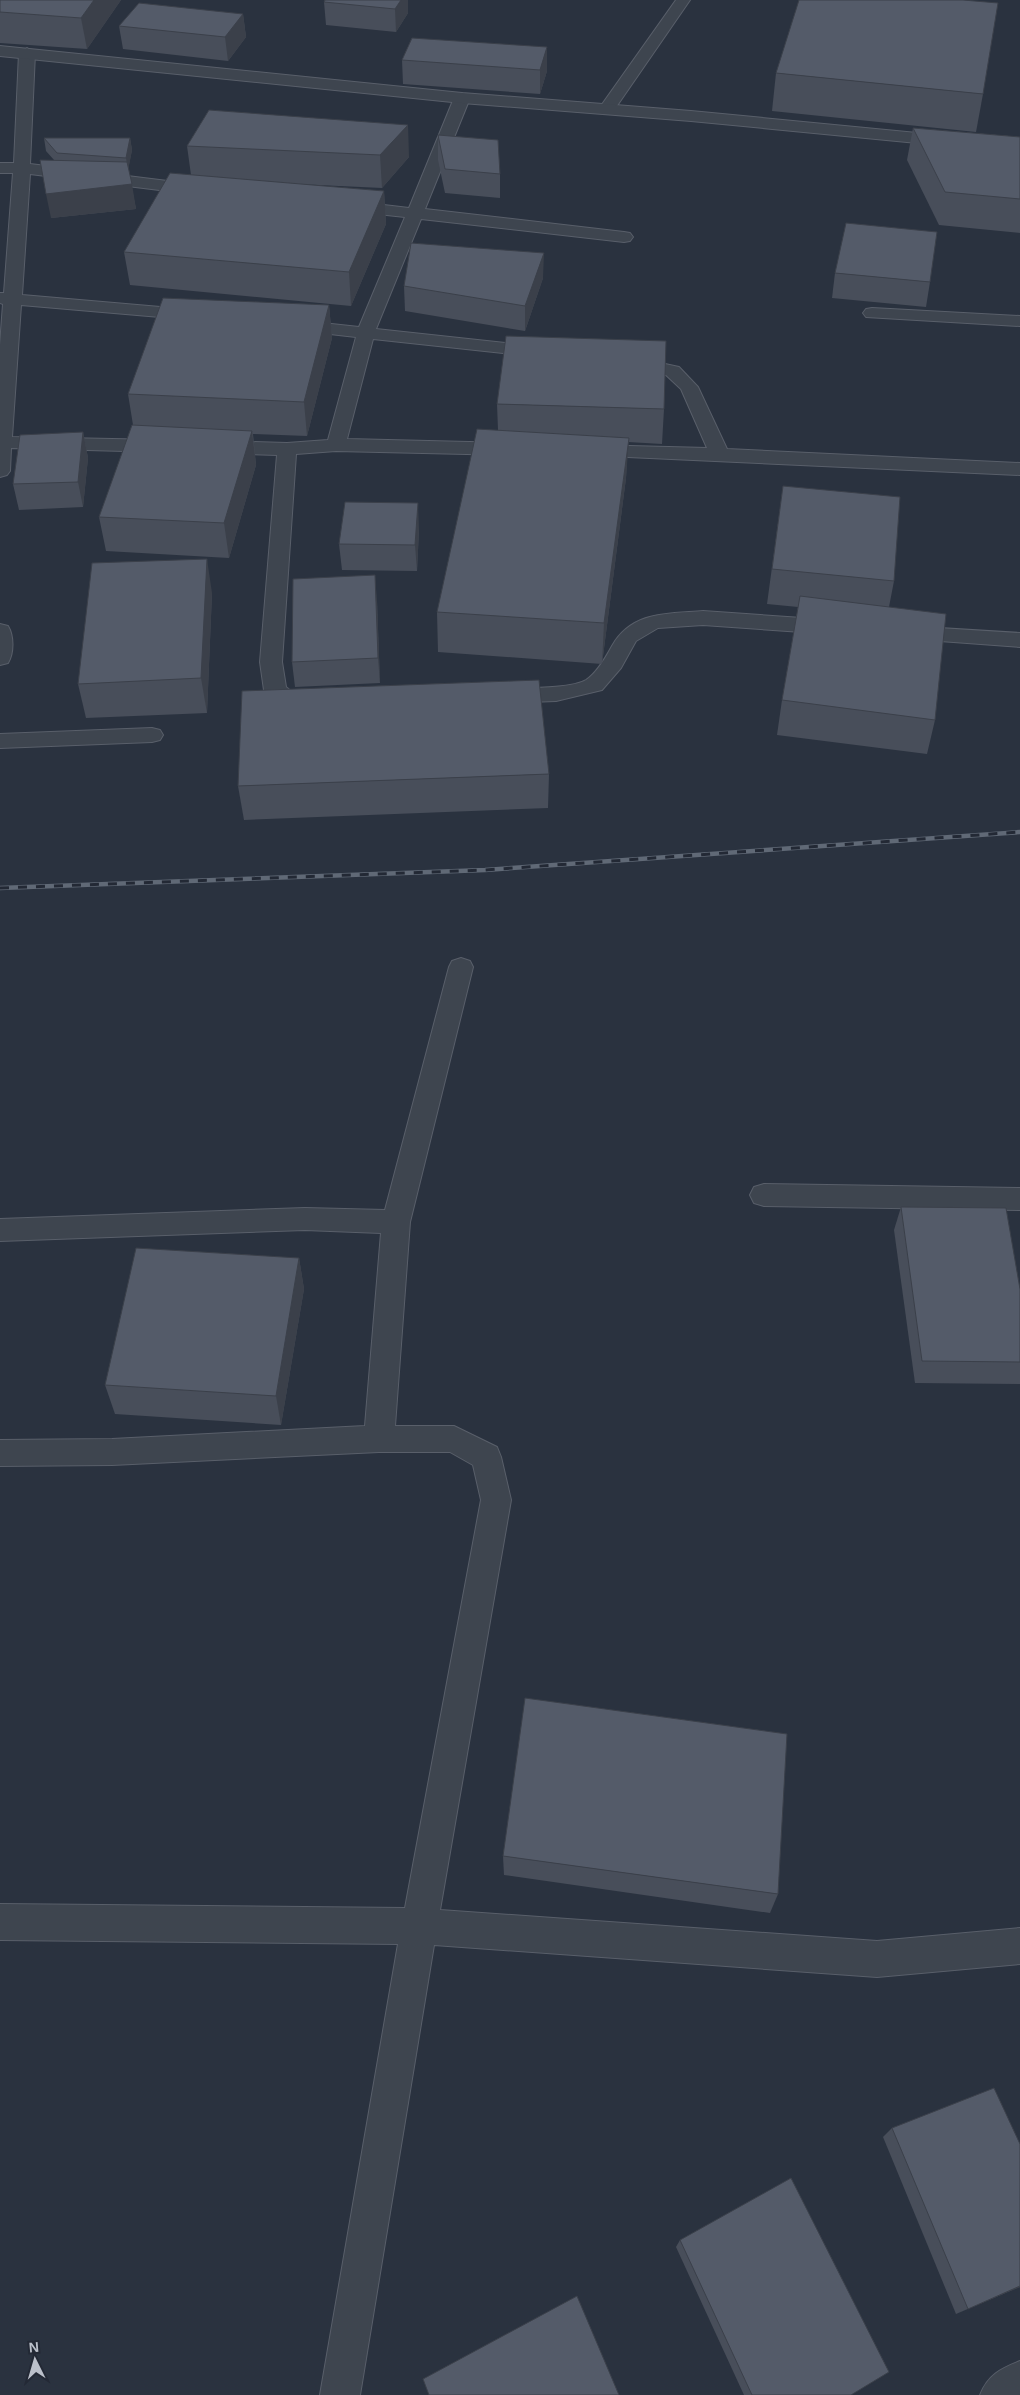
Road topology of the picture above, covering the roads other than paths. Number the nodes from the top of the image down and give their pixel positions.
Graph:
1 (684, 0) edge
2 (0, 51) edge
3 (27, 53) junction
4 (462, 98) junction
5 (606, 110) junction
6 (1020, 148) edge
7 (0, 168) edge
8 (22, 168) junction
9 (217, 192) edge
10 (335, 204) edge
11 (414, 212) junction
12 (624, 237) dead end
13 (6, 298) edge
14 (872, 313) dead end
15 (208, 316) edge
16 (1020, 322) edge
17 (277, 323) edge
18 (366, 332) junction
19 (562, 354) edge
20 (610, 360) edge
21 (2, 442) edge
22 (336, 445) junction
23 (179, 446) edge
24 (199, 447) edge
25 (287, 449) junction
26 (533, 449) edge
27 (572, 450) edge
28 (720, 454) junction
29 (1020, 468) edge
30 (0, 471) edge
31 (851, 629) edge
32 (0, 631) edge
33 (890, 632) edge
34 (1020, 640) edge
35 (0, 658) edge
36 (482, 697) edge
37 (330, 708) edge
38 (152, 735) dead end
39 (0, 742) edge
40 (460, 967) dead end
41 (764, 1195) dead end
42 (1020, 1198) edge
43 (396, 1222) junction
44 (0, 1230) edge
45 (379, 1438) junction
46 (0, 1453) edge
47 (0, 1922) edge
48 (419, 1926) junction
49 (1020, 1946) edge
50 (1020, 2382) edge
51 (340, 2395) edge
52 (1000, 2395) edge

1 - 5 street
2 - 3 street
3 - 4 street
3 - 8 street
4 - 5 street
4 - 11 street
5 - 6 street
7 - 8 street
8 - 9 street
8 - 13 street
10 - 11 street
11 - 12 street
11 - 18 street
13 - 15 street
13 - 21 street
14 - 16 street
17 - 18 street
18 - 19 street
18 - 22 street
20 - 28 street
21 - 23 street
21 - 30 street
22 - 25 street
22 - 26 street
24 - 25 street
25 - 37 street
27 - 28 street
28 - 29 street
31 - 36 street
32 - 35 street
33 - 34 street
38 - 39 street
40 - 43 street
41 - 42 street
43 - 44 street
43 - 45 street
45 - 46 street
45 - 48 street
47 - 48 street
48 - 49 street
48 - 51 street
50 - 52 street

